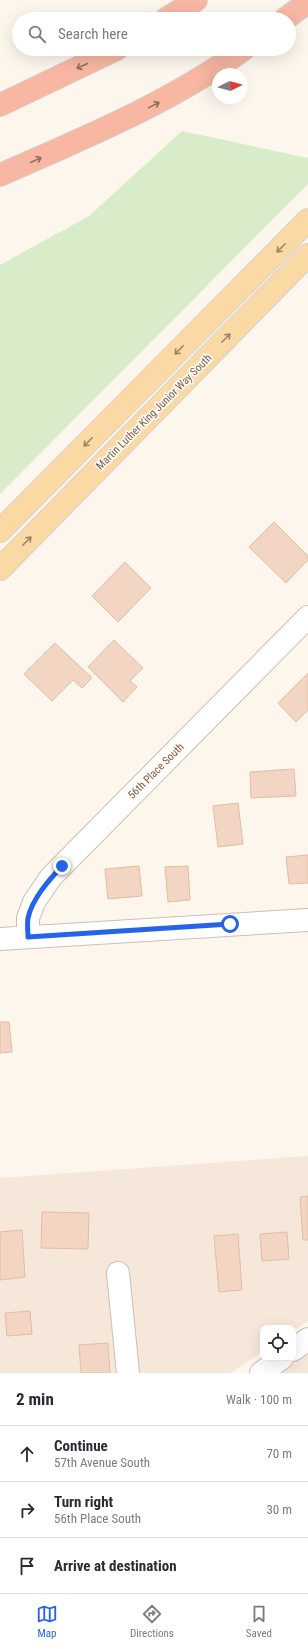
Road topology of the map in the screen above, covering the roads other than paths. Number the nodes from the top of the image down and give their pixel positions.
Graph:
1 (196, 0) edge
2 (308, 2) edge
3 (177, 12) edge
4 (294, 12) edge
5 (102, 56) edge
6 (233, 56) edge
7 (0, 105) edge
8 (0, 175) edge
9 (308, 220) edge
10 (308, 255) edge
11 (0, 531) edge
12 (0, 569) edge
13 (308, 617) edge
14 (308, 920) edge
15 (28, 937) junction
16 (0, 939) edge
17 (118, 1273) dead end
18 (308, 1339) edge
19 (296, 1348) edge
20 (278, 1361) edge
21 (128, 1373) edge
22 (261, 1373) edge

1 - 3 highway
2 - 4 highway
5 -> 7 highway
8 -> 6 highway
9 -> 11 main road
12 -> 10 main road, Martin Luther King Junior Way South
13 - 15 street, 56th Place South
14 - 15 street
15 - 16 street
17 - 21 street
18 - 19 street
20 - 22 street

